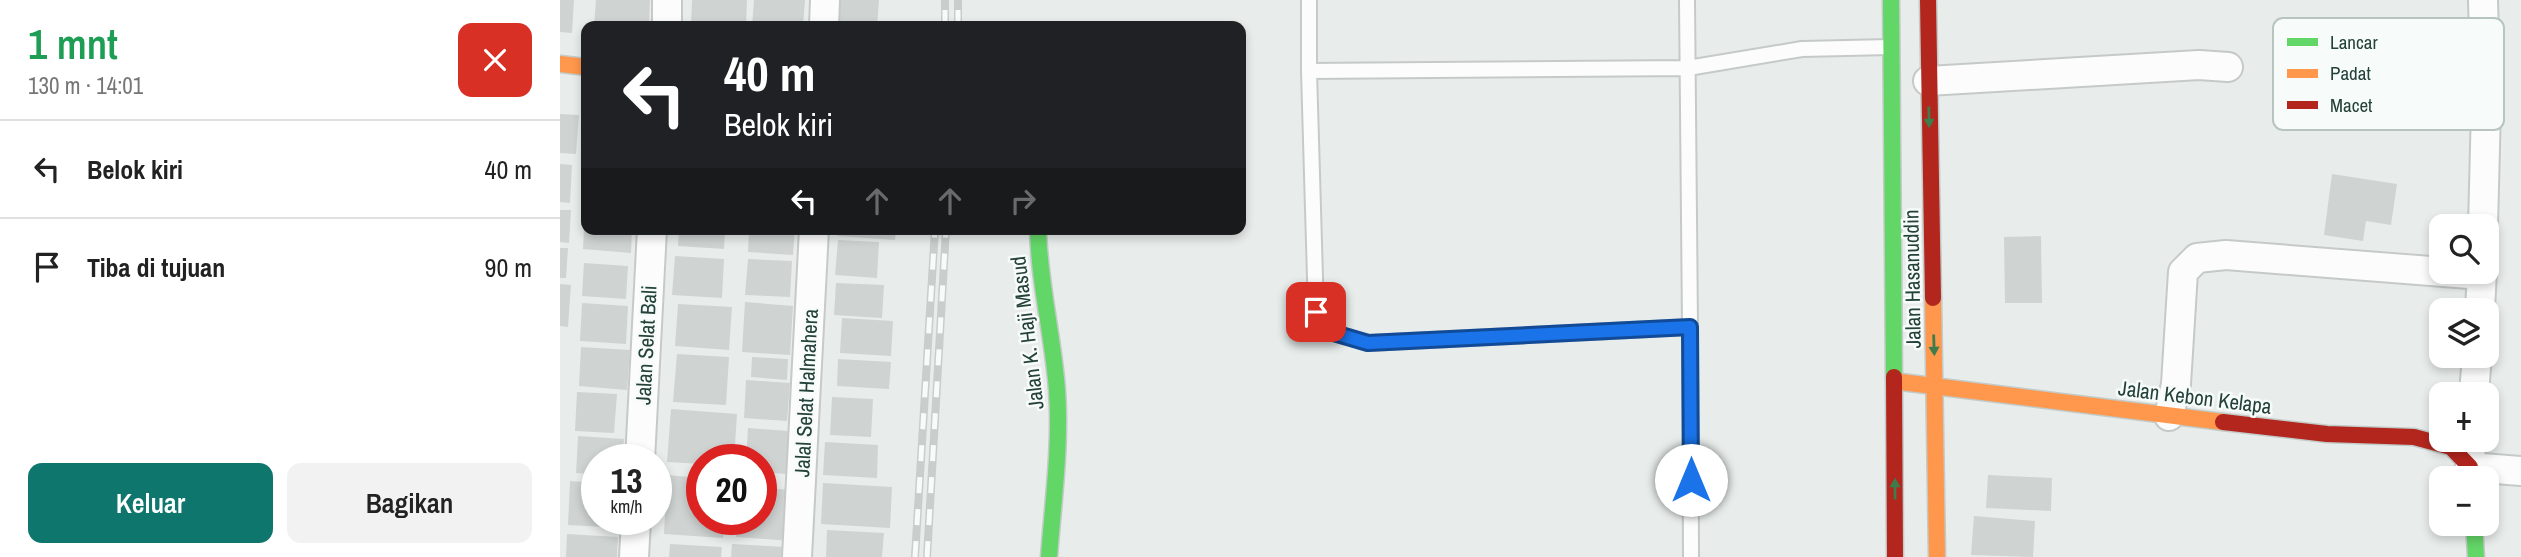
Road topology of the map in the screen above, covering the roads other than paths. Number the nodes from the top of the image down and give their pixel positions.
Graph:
1 (667, 0) edge
2 (825, 0) edge
3 (1309, 0) edge
4 (1687, 0) edge
5 (1891, 0) edge
6 (1928, 0) edge
7 (2483, 0) edge
8 (2484, 18) edge
9 (667, 21) edge
10 (824, 21) edge
11 (1892, 47) junction
12 (560, 64) edge
13 (581, 66) edge
14 (2228, 67) dead end
15 (1688, 68) junction
16 (1309, 71) junction
17 (1928, 81) junction
18 (2485, 130) edge
19 (2483, 214) edge
20 (652, 235) edge
21 (814, 235) edge
22 (1038, 235) edge
23 (2429, 269) edge
24 (1690, 327) junction
25 (1895, 381) junction
26 (1936, 385) junction
27 (2169, 416) junction
28 (641, 444) edge
29 (2471, 461) edge
30 (2521, 471) edge
31 (635, 535) edge
32 (2475, 536) edge
33 (634, 557) edge
34 (797, 557) edge
35 (1049, 557) edge
36 (1691, 557) edge
37 (1895, 557) edge
38 (1937, 557) edge
39 (2476, 557) edge

1 - 9 street
2 - 10 street
3 - 16 lane
4 - 15 lane
5 - 11 main road, Jalan Hasanuddin
6 - 17 main road, Jalan Hasanuddin
7 - 8 street
11 - 15 lane
11 - 25 main road, Jalan Hasanuddin
12 - 13 main road
14 - 17 street
15 - 16 lane
15 - 24 lane
16 - 24 lane
17 -> 26 main road, Jalan Hasanuddin
18 - 19 street
20 - 28 street, Jalan Selat Bali
21 - 34 street, Jalal Selat Halmahera
22 - 35 main road, Jalan K. Haji Masud
23 - 27 street
24 - 36 lane
25 - 26 main road, Jalan Kebon Kelapa
37 -> 25 main road, Jalan Hasanuddin
26 - 27 main road, Jalan Kebon Kelapa
26 - 38 main road, Jalan Hasanuddin
27 - 29 main road, Jalan Kebon Kelapa
29 - 30 street
31 - 33 street
32 - 39 main road

